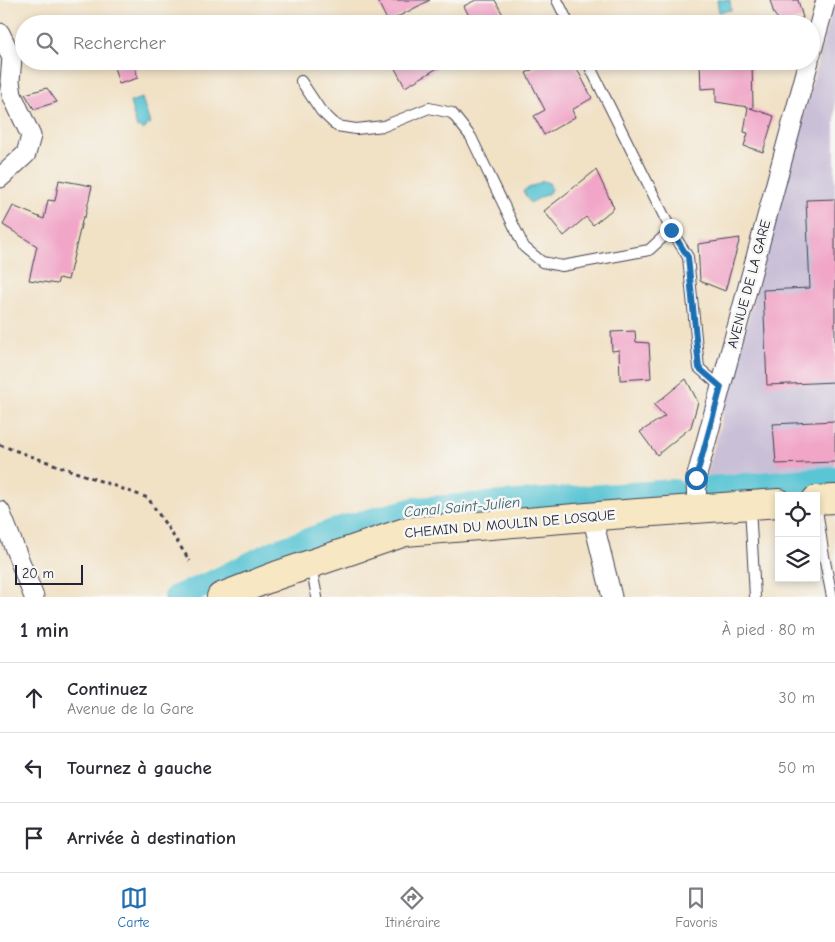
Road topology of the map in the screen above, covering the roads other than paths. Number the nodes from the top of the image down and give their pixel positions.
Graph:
1 (557, 0) edge
2 (826, 0) edge
3 (564, 15) edge
4 (820, 22) edge
5 (0, 33) edge
6 (591, 70) edge
7 (807, 70) edge
8 (301, 81) dead end
9 (0, 178) edge
10 (671, 230) junction
11 (721, 387) junction
12 (835, 499) edge
13 (820, 501) edge
14 (775, 503) edge
15 (750, 505) junction
16 (698, 508) junction
17 (0, 511) edge
18 (592, 516) junction
19 (820, 530) edge
20 (310, 564) junction
21 (34, 597) edge
22 (222, 597) edge
23 (317, 597) edge
24 (612, 597) edge
25 (755, 597) edge
26 (832, 597) edge

1 - 3 lane
2 - 4 street
5 - 9 street
6 - 10 lane
7 - 11 street, AVENUE DE LA GARE
8 - 10 lane
10 - 11 lane
11 - 16 street, AVENUE DE LA GARE
12 - 13 street
14 - 15 street, CHEMIN DU MOULIN DE LOSQUE
15 - 16 street, CHEMIN DU MOULIN DE LOSQUE
15 - 25 lane
16 - 18 street, CHEMIN DU MOULIN DE LOSQUE
17 - 21 street
18 - 20 street, CHEMIN DU MOULIN DE LOSQUE
18 - 24 street
19 - 26 lane
20 - 22 street, CHEMIN DU MOULIN DE LOSQUE
20 - 23 lane

